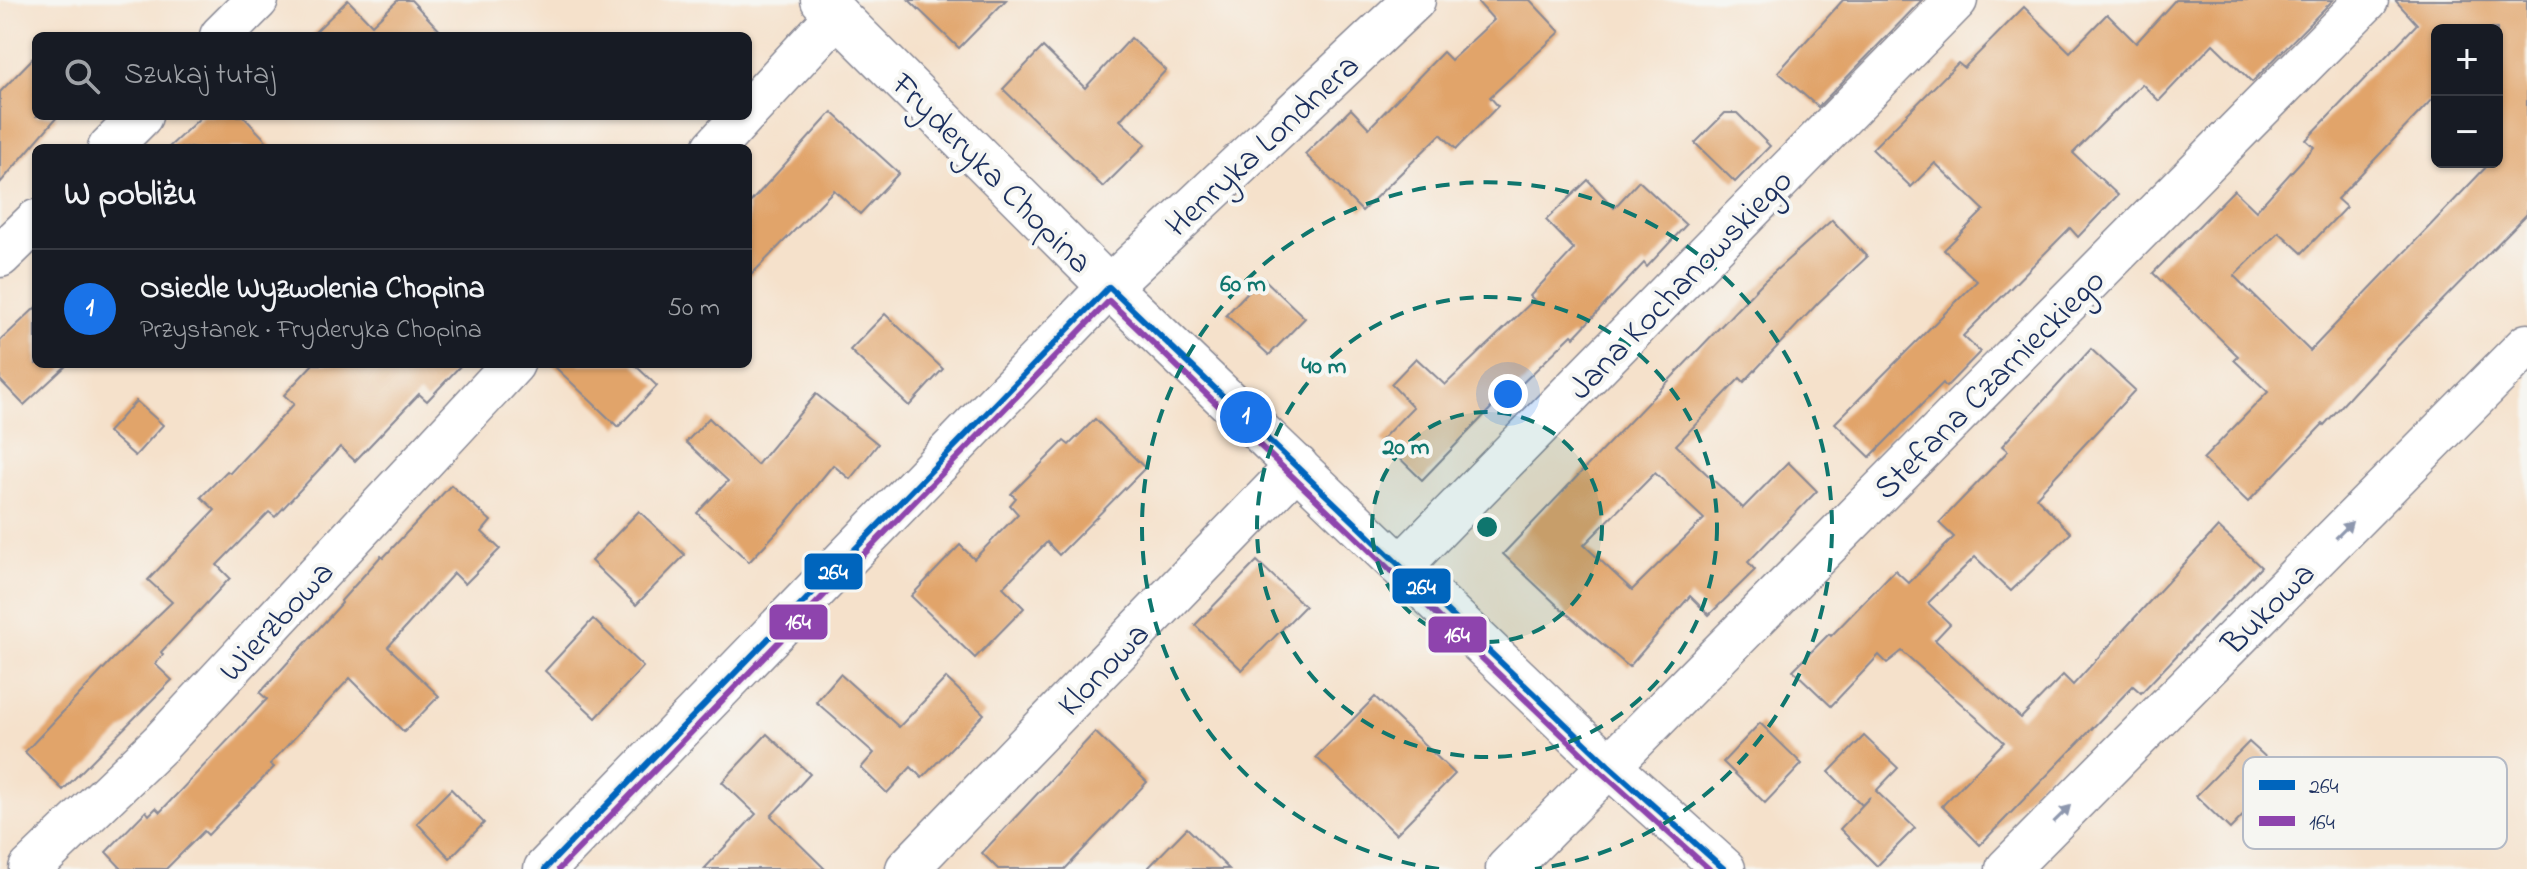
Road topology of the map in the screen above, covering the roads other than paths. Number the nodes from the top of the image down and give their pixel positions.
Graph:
1 (257, 0) edge
2 (1414, 0) edge
3 (1956, 0) edge
4 (2367, 0) edge
5 (830, 8) edge
6 (225, 32) edge
7 (752, 106) edge
8 (137, 120) edge
9 (739, 120) edge
10 (113, 144) edge
11 (718, 144) edge
12 (32, 225) edge
13 (0, 256) edge
14 (1109, 287) junction
15 (2527, 345) edge
16 (509, 368) edge
17 (1297, 466) junction
18 (1402, 565) junction
19 (1608, 765) junction
20 (30, 869) edge
21 (545, 869) edge
22 (907, 869) edge
23 (1507, 869) edge
24 (1724, 869) edge
25 (2007, 869) edge

1 - 6 street
2 - 14 street, Henryka Londnera
3 - 18 street, Jana Kochanowskiego
4 - 19 street, Stefana Czarnieckiego
5 - 7 street
5 - 14 street, Fryderyka Chopina
8 - 10 street
9 - 11 street
12 - 13 street
14 - 17 street, Fryderyka Chopina
14 - 21 street, Henryka Londnera
25 -> 15 street, Bukowa
16 - 20 street, Wierzbowa
17 - 18 street, Fryderyka Chopina
17 - 22 street, Klonowa
18 - 19 street, Fryderyka Chopina
19 - 23 street, Stefana Czarnieckiego
19 - 24 street, Fryderyka Chopina

